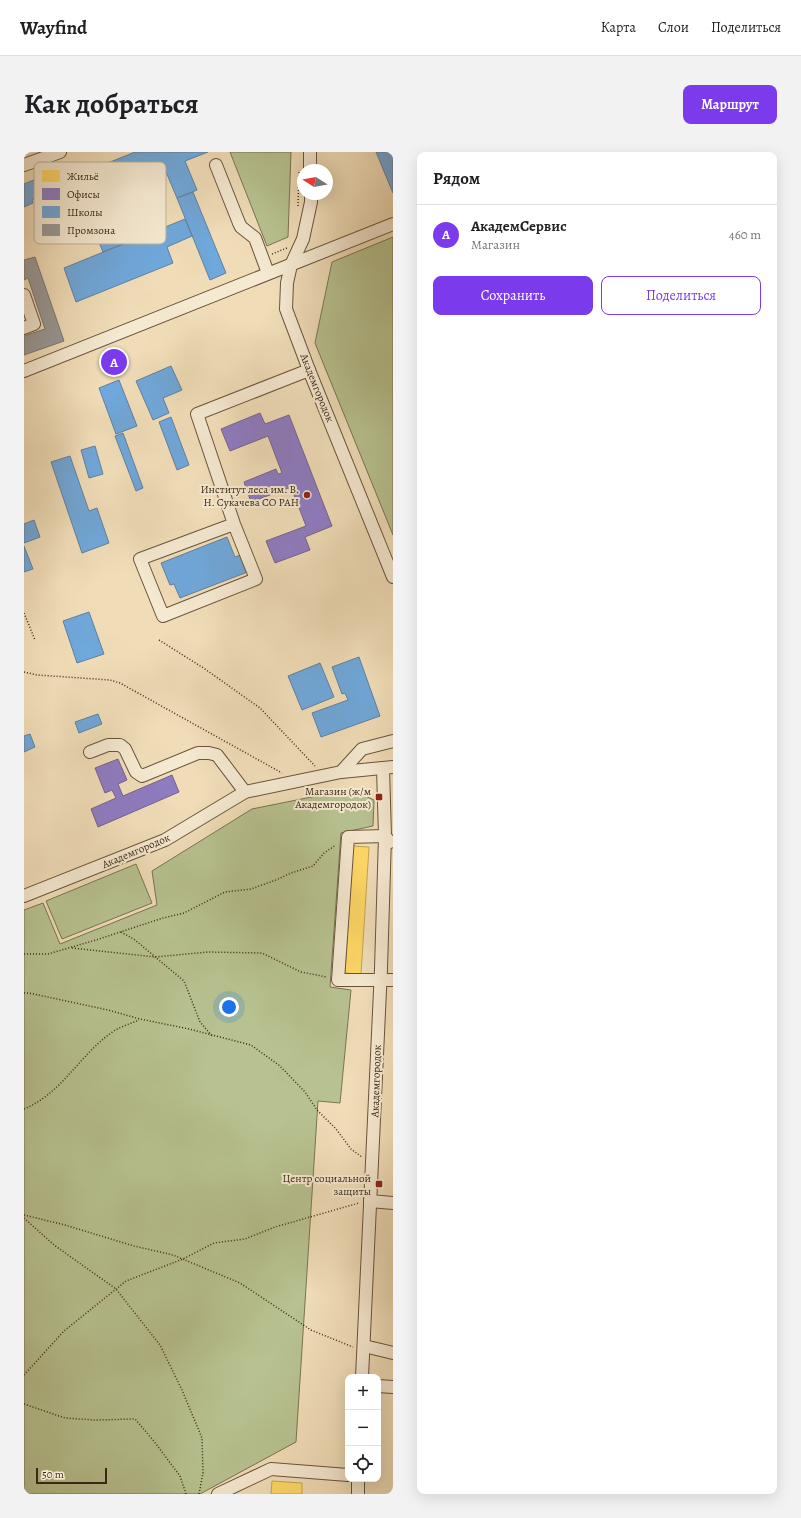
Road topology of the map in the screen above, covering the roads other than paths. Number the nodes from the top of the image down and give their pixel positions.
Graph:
1 (60, 152) edge
2 (310, 152) edge
3 (306, 164) edge
4 (24, 165) edge
5 (216, 165) dead end
6 (311, 200) edge
7 (393, 224) edge
8 (291, 265) junction
9 (268, 273) junction
10 (24, 295) edge
11 (24, 328) edge
12 (309, 370) junction
13 (24, 371) edge
14 (234, 524) junction
15 (393, 577) edge
16 (393, 741) edge
17 (90, 752) dead end
18 (388, 768) edge
19 (341, 772) junction
20 (246, 792) junction
21 (389, 841) edge
22 (24, 896) edge
23 (393, 980) edge
24 (381, 981) junction
25 (370, 1201) junction
26 (393, 1203) edge
27 (364, 1349) junction
28 (393, 1352) edge
29 (362, 1374) edge
30 (381, 1386) edge
31 (393, 1387) edge
32 (345, 1476) edge
33 (358, 1482) edge
34 (218, 1494) edge
35 (358, 1494) edge

1 - 4 street
2 - 3 street
5 - 9 street
6 - 8 street, Академгородок
7 - 8 street
8 - 9 street
8 - 12 street, Академгородок
9 - 13 street
10 - 11 street
12 - 14 street
12 - 15 street, Академгородок
14 - 14 street
16 - 19 street
17 - 20 street
18 - 19 street, Академгородок
18 - 21 street, Академгородок
19 - 20 street, Академгородок
20 - 22 street, Академгородок
21 - 24 street, Академгородок
21 - 24 street
23 - 24 street
24 - 25 street, Академгородок
25 - 26 street
25 - 27 street, Академгородок
27 - 28 street
27 - 29 street, Академгородок
30 - 31 street
32 - 34 street
33 - 35 street

